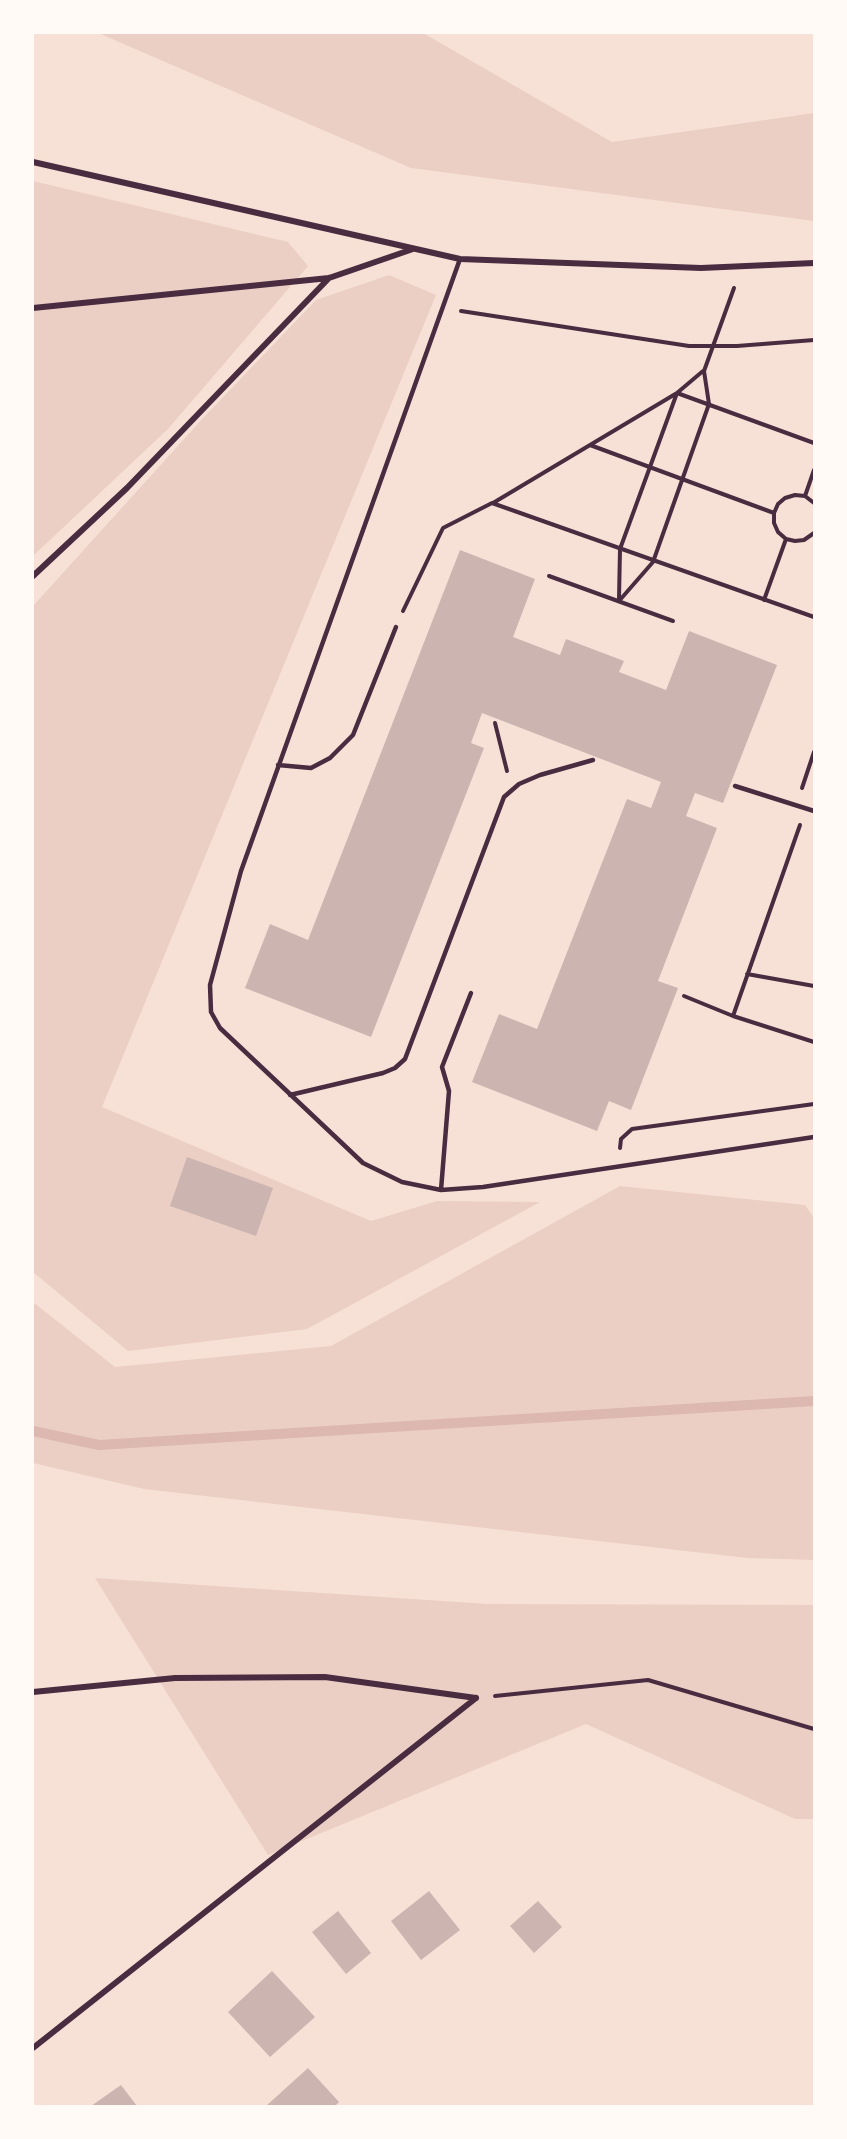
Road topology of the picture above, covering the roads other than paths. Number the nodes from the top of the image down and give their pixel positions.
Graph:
1 (33, 162) edge
2 (415, 248) junction
3 (460, 259) junction
4 (814, 263) edge
5 (329, 278) junction
6 (33, 308) edge
7 (33, 576) edge
8 (396, 627) road end
9 (593, 760) dead end
10 (278, 765) junction
11 (735, 786) dead end
12 (814, 811) edge
13 (471, 993) dead end
14 (290, 1095) junction
15 (814, 1137) edge
16 (441, 1190) junction
17 (33, 1692) edge
18 (33, 2048) edge

1 - 2 street
2 - 3 street
2 - 5 street
3 - 4 street
3 - 10 lane
5 - 6 street
5 - 7 street
8 - 10 lane
9 - 14 lane
10 - 14 lane
11 - 12 lane
13 - 16 lane
14 - 16 lane
15 - 16 lane
17 - 18 street

